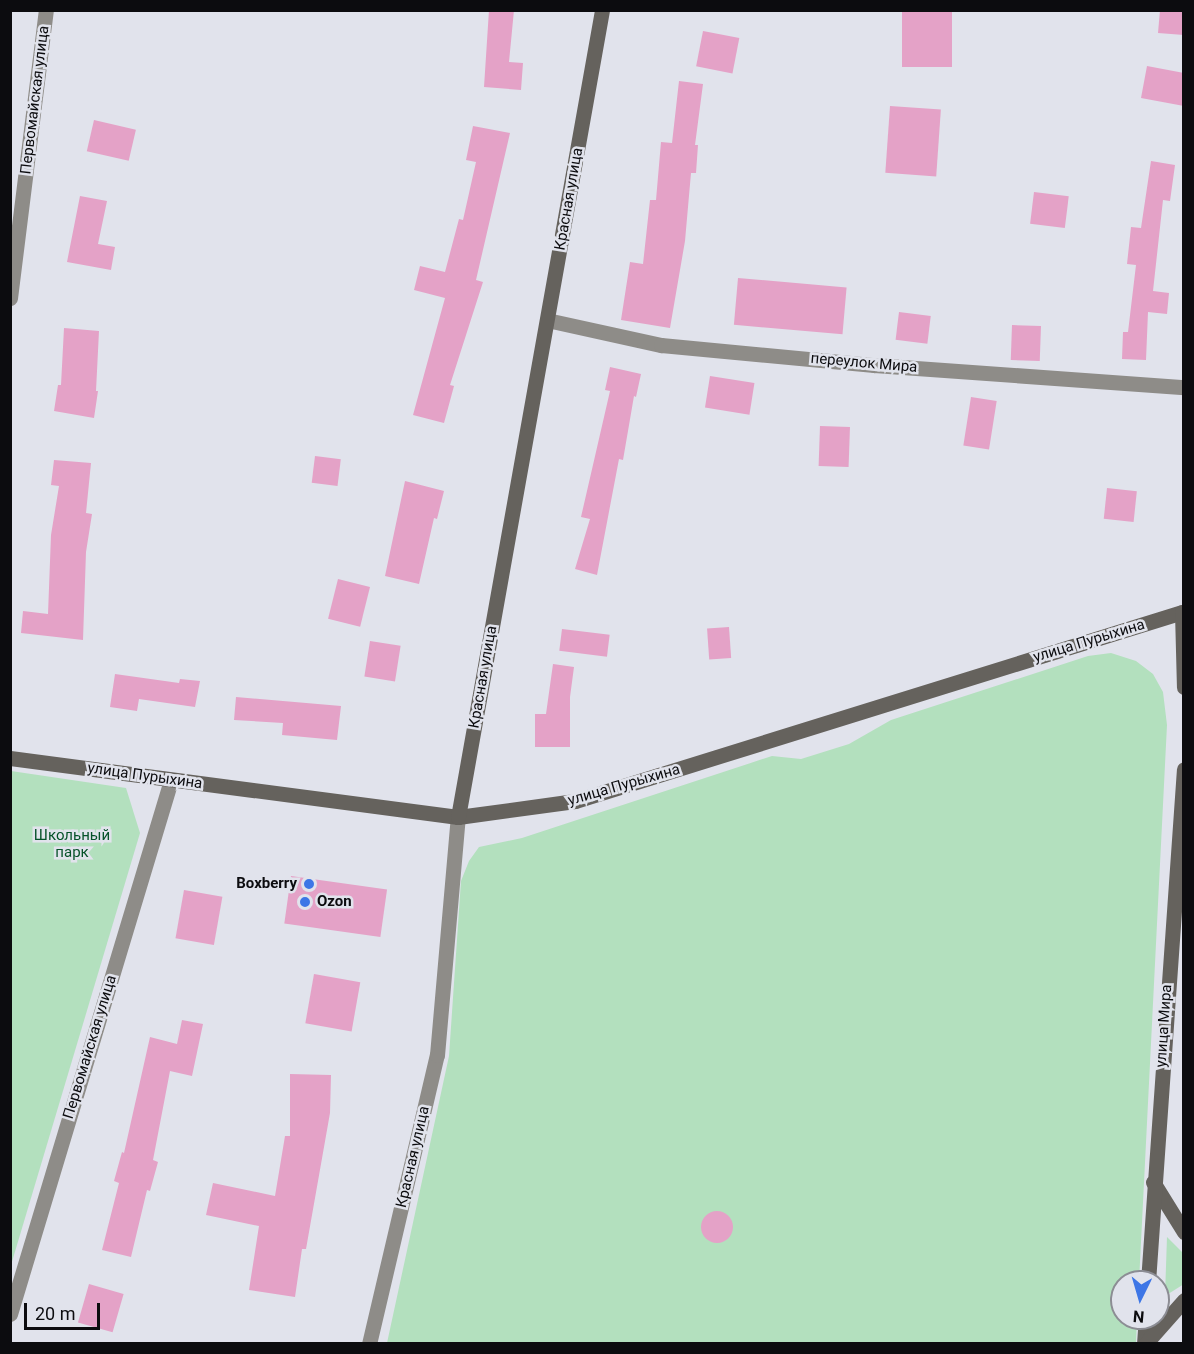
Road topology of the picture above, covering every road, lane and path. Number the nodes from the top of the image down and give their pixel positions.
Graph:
1 (46, 10) edge
2 (602, 10) edge
3 (10, 298) edge
4 (547, 320) junction
5 (1184, 387) edge
6 (1183, 608) edge
7 (1184, 687) edge
8 (10, 758) edge
9 (1184, 769) edge
10 (171, 780) junction
11 (458, 817) junction
12 (1153, 1182) junction
13 (1184, 1232) edge
14 (1149, 1270) edge
15 (1184, 1300) edge
16 (10, 1314) edge
17 (369, 1344) edge
18 (1145, 1344) edge

1 - 3 street, Первомайская улица
2 - 4 street, Красная улица
4 - 5 street, переулок Мира
4 - 11 street, Красная улица
6 - 7 street
6 - 11 street, улица Пурыхина
8 - 10 street, улица Пурыхина
9 - 12 street, улица Мира
10 - 11 street, улица Пурыхина
10 - 16 street, Первомайская улица
11 - 17 street, Красная улица
12 - 13 street
12 - 14 street, улица Мира
15 - 18 street

